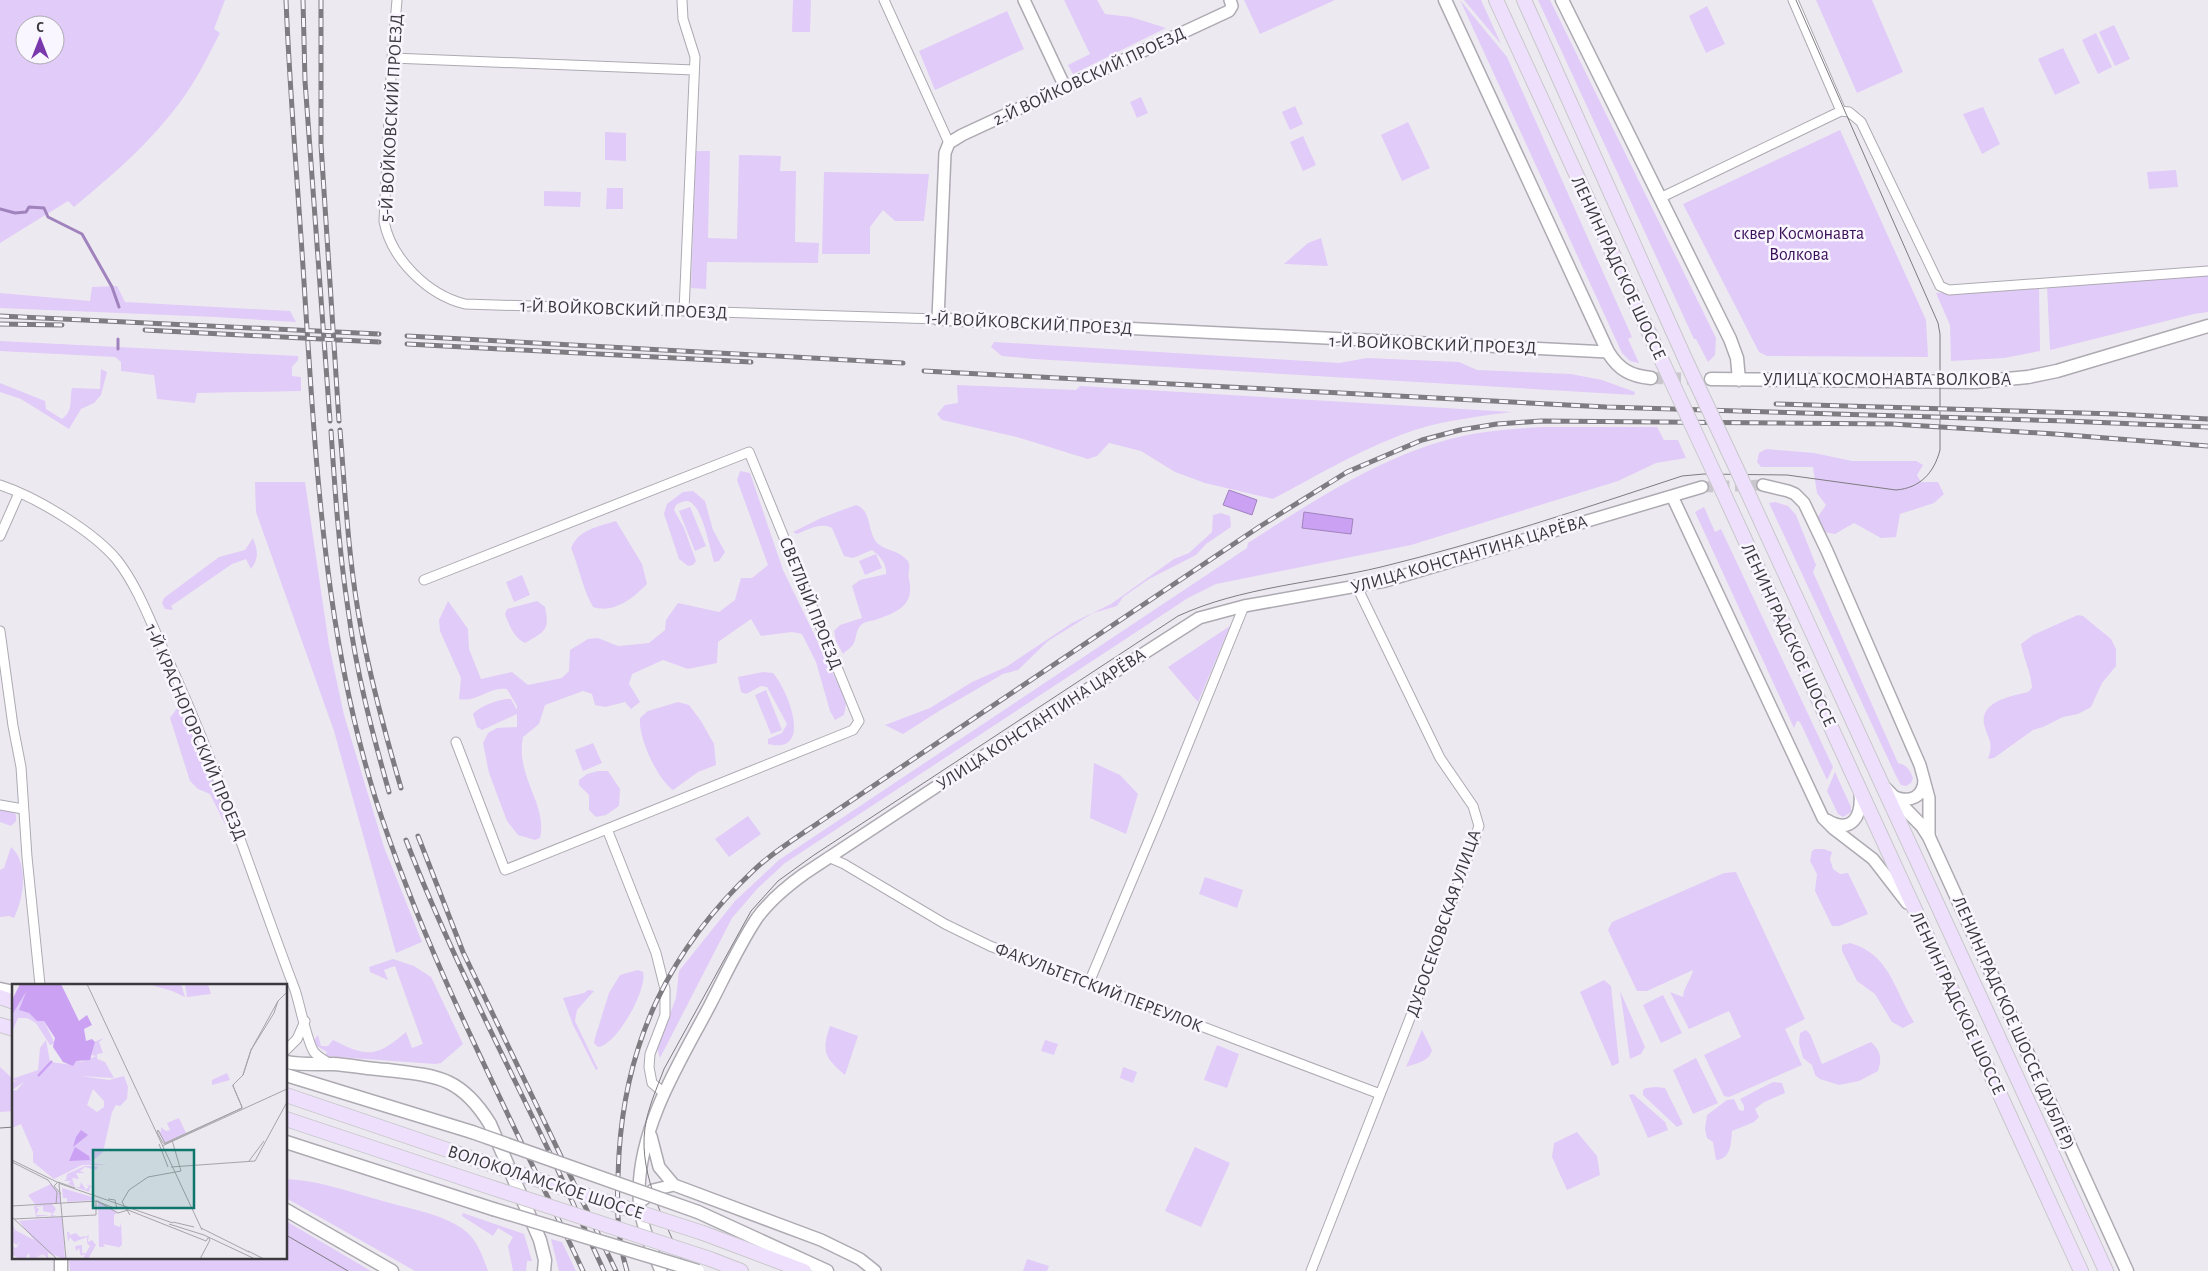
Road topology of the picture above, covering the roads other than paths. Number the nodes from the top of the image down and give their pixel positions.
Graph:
1 (397, 0) edge
2 (682, 0) edge
3 (884, 0) edge
4 (1024, 0) edge
5 (1445, 0) edge
6 (1496, 0) edge
7 (1524, 0) edge
8 (1562, 0) edge
9 (1793, 0) edge
10 (1229, 6) edge
11 (392, 58) junction
12 (694, 70) junction
13 (1065, 88) junction
14 (1841, 111) junction
15 (949, 143) junction
16 (1660, 198) junction
17 (2208, 271) edge
18 (449, 300) joint
19 (684, 311) junction
20 (938, 319) junction
21 (2208, 326) edge
22 (1608, 352) junction
23 (1651, 378) tunnel mouth
24 (1711, 379) tunnel mouth
25 (1739, 380) junction
26 (0, 485) edge
27 (1763, 486) tunnel mouth
28 (1702, 488) tunnel mouth
29 (19, 493) junction
30 (1672, 496) junction
31 (0, 536) edge
32 (424, 580) dead end
33 (1357, 587) junction
34 (1244, 606) junction
35 (0, 631) edge
36 (456, 742) dead end
37 (1923, 773) junction
38 (1859, 786) junction
39 (1884, 787) junction
40 (1895, 797) junction
41 (0, 805) edge
42 (23, 809) junction
43 (1823, 818) junction
44 (607, 829) junction
45 (1929, 837) junction
46 (828, 857) junction
47 (1924, 928) junction
48 (40, 984) edge
49 (1088, 985) junction
50 (0, 997) edge
51 (12, 1001) edge
52 (305, 1021) junction
53 (0, 1026) edge
54 (12, 1033) edge
55 (288, 1048) edge
56 (288, 1062) edge
57 (333, 1064) junction
58 (288, 1076) edge
59 (664, 1093) junction
60 (1380, 1094) junction
61 (288, 1096) edge
62 (288, 1120) edge
63 (652, 1127) junction
64 (288, 1143) edge
65 (674, 1185) junction
66 (288, 1211) edge
67 (641, 1215) junction
68 (61, 1258) edge
69 (61, 1271) edge
70 (392, 1271) edge
71 (544, 1271) edge
72 (661, 1271) edge
73 (698, 1271) edge
74 (741, 1271) edge
75 (804, 1271) edge
76 (827, 1271) edge
77 (875, 1271) edge
78 (1311, 1271) edge
79 (2081, 1271) edge
80 (2106, 1271) edge
81 (2126, 1271) edge

1 - 11 street, 5-Й ВОЙКОВСКИЙ ПРОЕЗД
2 - 12 street
3 - 15 street
4 - 13 street
5 - 22 main road
6 - 38 main road, ЛЕНИНГРАДСКОЕ ШОССЕ, bridge
7 - 39 main road, ЛЕНИНГРАДСКОЕ ШОССЕ, bridge
8 - 16 main road
9 - 14 street
10 - 13 street, 2-Й ВОЙКОВСКИЙ ПРОЕЗД
11 - 12 street
11 - 18 street, 5-Й ВОЙКОВСКИЙ ПРОЕЗД
12 - 19 street
13 - 15 street, 2-Й ВОЙКОВСКИЙ ПРОЕЗД
14 - 16 street
14 - 17 street
15 - 20 street
16 - 25 main road
18 - 19 street, 1-Й ВОЙКОВСКИЙ ПРОЕЗД
19 - 20 street, 1-Й ВОЙКОВСКИЙ ПРОЕЗД
20 - 22 street, 1-Й ВОЙКОВСКИЙ ПРОЕЗД
21 - 25 main road, УЛИЦА КОСМОНАВТА ВОЛКОВА
22 - 23 main road
24 - 25 main road, УЛИЦА КОСМОНАВТА ВОЛКОВА
26 - 29 street, 1-Й КРАСНОГОРСКИЙ ПРОЕЗД
27 - 37 street
28 - 30 street, УЛИЦА КОНСТАНТИНА ЦАРЁВА
29 - 31 street
29 - 52 street, 1-Й КРАСНОГОРСКИЙ ПРОЕЗД
30 - 33 street, УЛИЦА КОНСТАНТИНА ЦАРЁВА
30 - 43 street
32 - 44 street, СВЕТЛЫЙ ПРОЕЗД
33 - 34 street, УЛИЦА КОНСТАНТИНА ЦАРЁВА
33 - 60 street, ДУБОСЕКОВСКАЯ УЛИЦА
34 - 46 street, УЛИЦА КОНСТАНТИНА ЦАРЁВА
34 - 49 street
35 - 42 street
36 - 44 street, СВЕТЛЫЙ ПРОЕЗД
37 - 40 street
37 - 45 street
38 - 43 street
38 - 47 main road, ЛЕНИНГРАДСКОЕ ШОССЕ
39 - 40 main road, ЛЕНИНГРАДСКОЕ ШОССЕ (ДУБЛЁР)
39 - 80 main road, ЛЕНИНГРАДСКОЕ ШОССЕ
40 - 45 main road, ЛЕНИНГРАДСКОЕ ШОССЕ (ДУБЛЁР)
41 - 42 street
42 - 48 street
43 - 47 street
44 - 59 street
45 - 81 main road, ЛЕНИНГРАДСКОЕ ШОССЕ (ДУБЛЁР)
46 - 49 street, ФАКУЛЬТЕТСКИЙ ПЕРЕУЛОК
46 - 59 street, УЛИЦА КОНСТАНТИНА ЦАРЁВА
47 - 79 main road, ЛЕНИНГРАДСКОЕ ШОССЕ
49 - 60 street, ФАКУЛЬТЕТСКИЙ ПЕРЕУЛОК
50 - 51 main road
52 - 55 street
52 - 57 street, 1-Й КРАСНОГОРСКИЙ ПРОЕЗД
53 - 54 main road
56 - 57 main road
57 - 71 main road
58 - 76 main road, ВОЛОКОЛАМСКОЕ ШОССЕ, bridge
59 - 63 street, УЛИЦА КОНСТАНТИНА ЦАРЁВА
60 - 78 street, ДУБОСЕКОВСКАЯ УЛИЦА
61 - 75 main road, ВОЛОКОЛАМСКОЕ ШОССЕ, bridge
62 - 74 main road, ВОЛОКОЛАМСКОЕ ШОССЕ, bridge
63 - 65 street
63 - 67 street, УЛИЦА КОНСТАНТИНА ЦАРЁВА
64 - 73 main road, bridge
65 - 67 street
65 - 77 street
66 - 70 main road
67 - 72 street, УЛИЦА КОНСТАНТИНА ЦАРЁВА
68 - 69 main road

